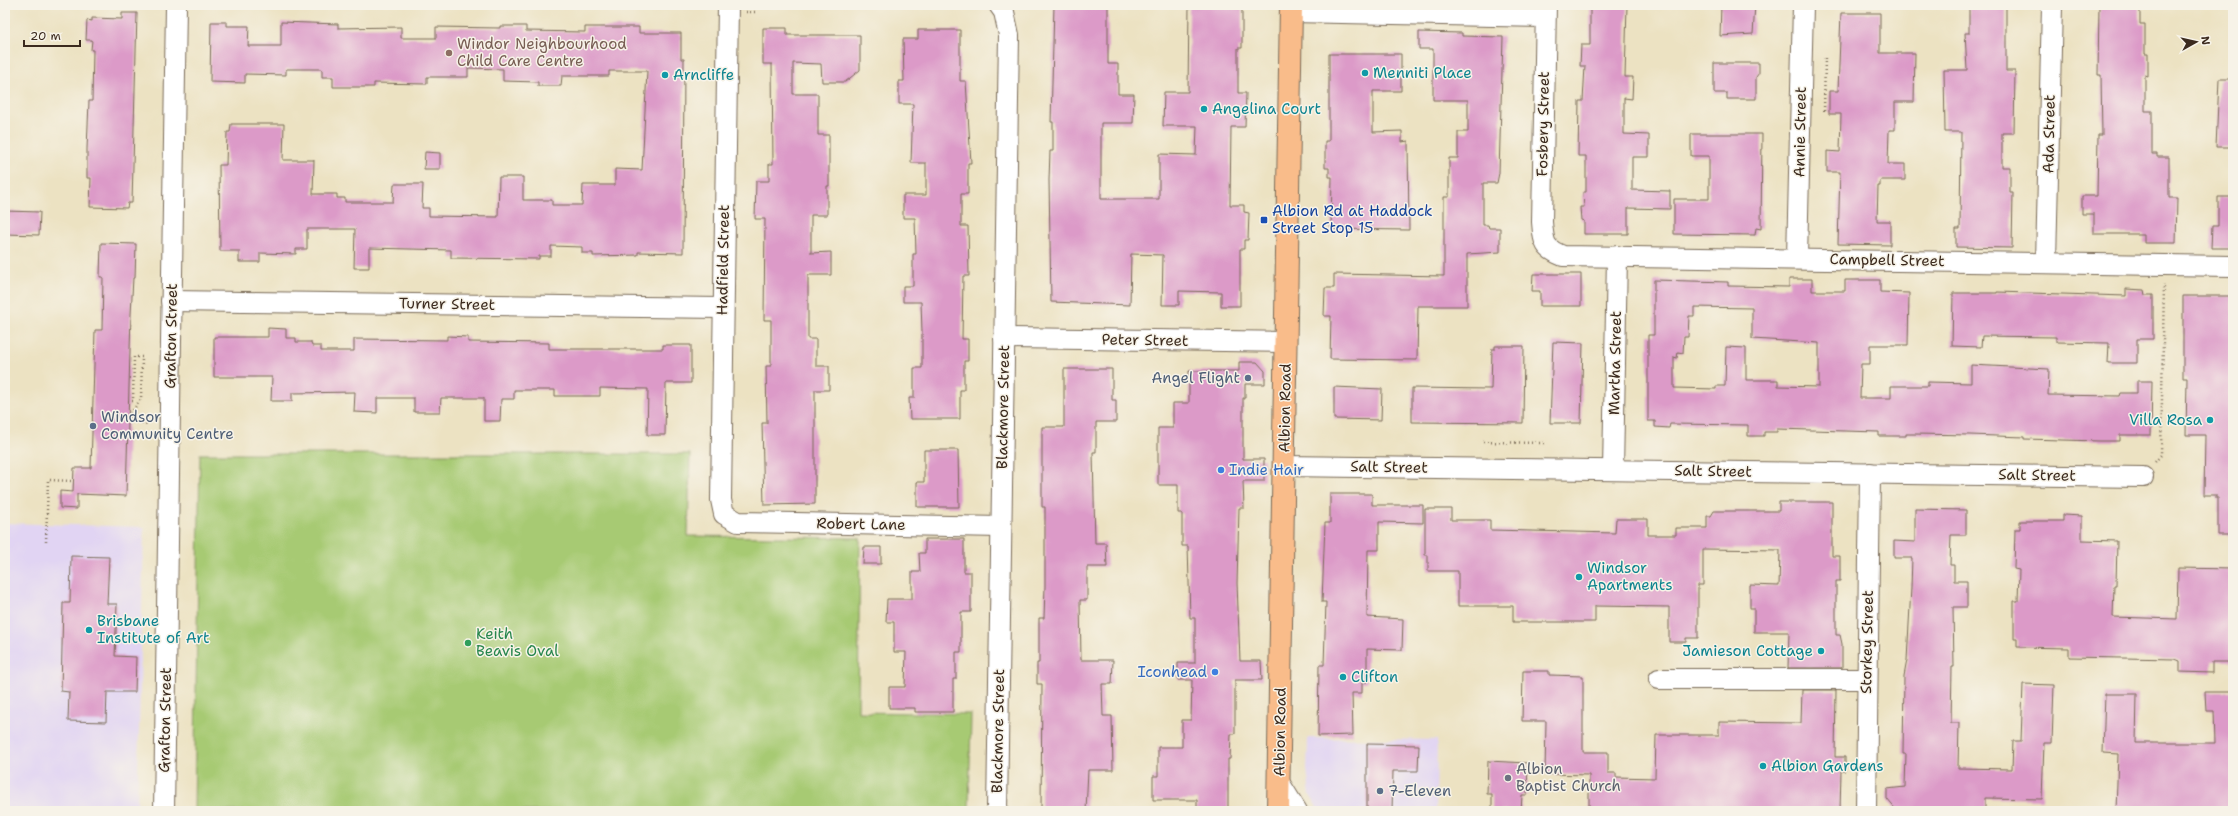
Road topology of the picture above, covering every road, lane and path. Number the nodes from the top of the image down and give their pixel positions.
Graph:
1 (176, 5) edge
2 (728, 5) edge
3 (999, 5) edge
4 (1803, 5) edge
5 (2052, 5) edge
6 (1291, 9) edge
7 (1545, 11) edge
8 (1825, 57) dead end
9 (1824, 111) dead end
10 (1544, 244) joint
11 (1617, 256) junction
12 (1797, 258) junction
13 (2046, 262) junction
14 (2233, 266) edge
15 (2165, 276) dead end
16 (171, 301) junction
17 (722, 308) junction
18 (1004, 338) junction
19 (1286, 342) junction
20 (128, 401) dead end
21 (148, 425) dead end
22 (1483, 442) dead end
23 (1545, 443) dead end
24 (2161, 455) dead end
25 (1283, 466) junction
26 (1613, 470) junction
27 (1870, 473) junction
28 (2143, 477) dead end
29 (74, 481) dead end
30 (724, 514) joint
31 (1001, 526) junction
32 (46, 542) dead end
33 (1659, 679) dead end
34 (1866, 679) junction
35 (1279, 782) junction
36 (164, 811) edge
37 (997, 811) edge
38 (1278, 811) edge
39 (1297, 811) edge
40 (1866, 811) edge

1 - 16 street, Grafton Street
2 - 17 street, Hadfield Street
3 - 18 street, Blackmore Street
4 - 12 street, Annie Street
5 - 13 street, Ada Street
6 - 7 street
6 - 19 main road, Albion Road
7 - 10 street, Fosbery Street
8 - 9 path
10 - 11 street, Campbell Street
11 - 12 street, Campbell Street
11 - 26 street, Martha Street
12 - 13 street, Campbell Street
13 - 14 street, Campbell Street
15 - 24 path
16 - 17 street, Turner Street
16 - 36 street, Grafton Street
17 - 30 street, Hadfield Street
18 - 19 street, Peter Street
18 - 31 street, Blackmore Street
19 - 25 main road, Albion Road
20 - 21 path
22 - 23 path
25 - 26 street, Salt Street
25 - 35 main road, Albion Road
26 - 27 street, Salt Street
27 - 28 street, Salt Street
27 - 34 street, Storkey Street
29 - 32 path
30 - 31 street, Robert Lane
31 - 37 street, Blackmore Street
33 - 34 street
34 - 40 street, Storkey Street
35 - 38 main road, Albion Road
35 - 39 street

